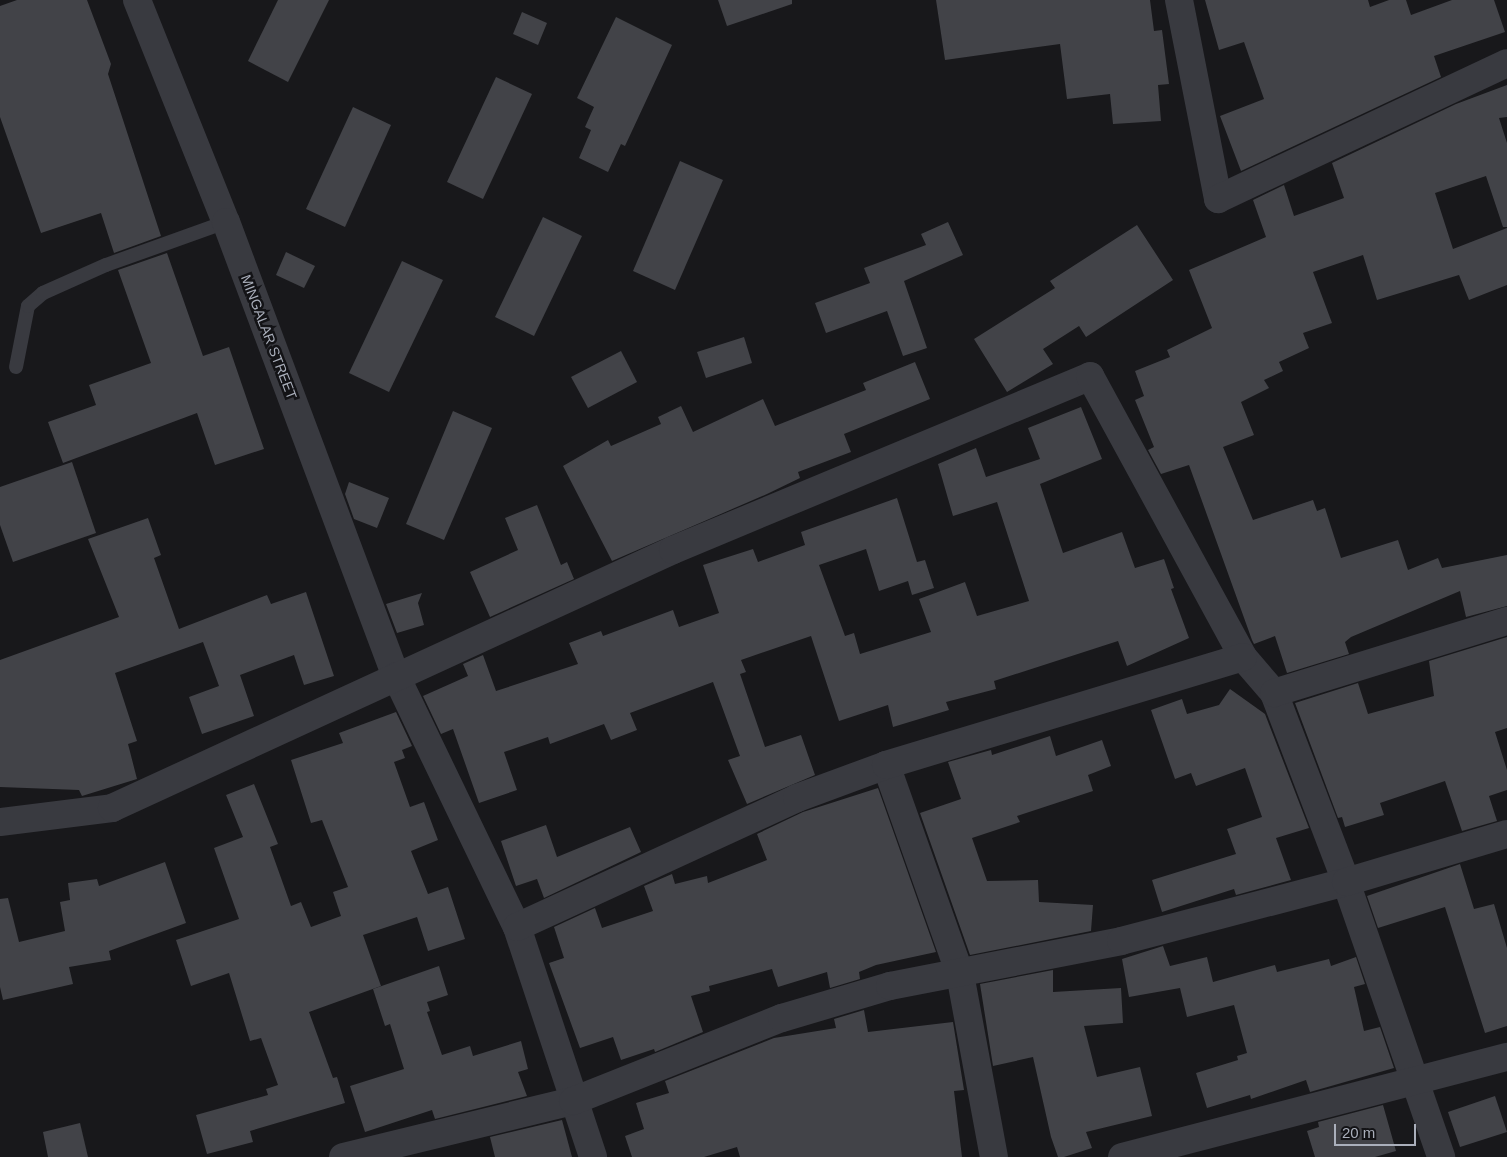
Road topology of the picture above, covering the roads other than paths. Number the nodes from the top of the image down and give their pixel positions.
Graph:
1 (137, 0) edge
2 (1178, 0) edge
3 (1507, 63) edge
4 (226, 222) junction
5 (16, 367) dead end
6 (1507, 621) edge
7 (1243, 657) junction
8 (396, 676) junction
9 (1274, 693) junction
10 (886, 765) junction
11 (0, 822) edge
12 (1507, 834) edge
13 (1346, 882) junction
14 (517, 927) junction
15 (960, 974) junction
16 (1507, 1057) edge
17 (1414, 1080) junction
18 (573, 1101) junction
19 (343, 1157) edge
20 (593, 1157) edge
21 (994, 1157) edge
22 (1122, 1157) edge
23 (1441, 1157) edge

1 - 4 street, MINGALAR STREET
2 - 3 street
4 - 5 lane
4 - 8 street, MINGALAR STREET
6 - 9 street
7 - 8 street
7 - 9 street
7 - 10 street
8 - 11 street
8 - 14 street, MINGALAR STREET
9 - 13 street
10 - 14 street
10 - 15 street
12 - 13 street
13 - 15 street
13 - 17 street
14 - 18 street, MINGALAR STREET
15 - 18 street
15 - 21 street
16 - 17 street
17 - 22 street
17 - 23 street
18 - 19 street
18 - 20 street, MINGALAR STREET

